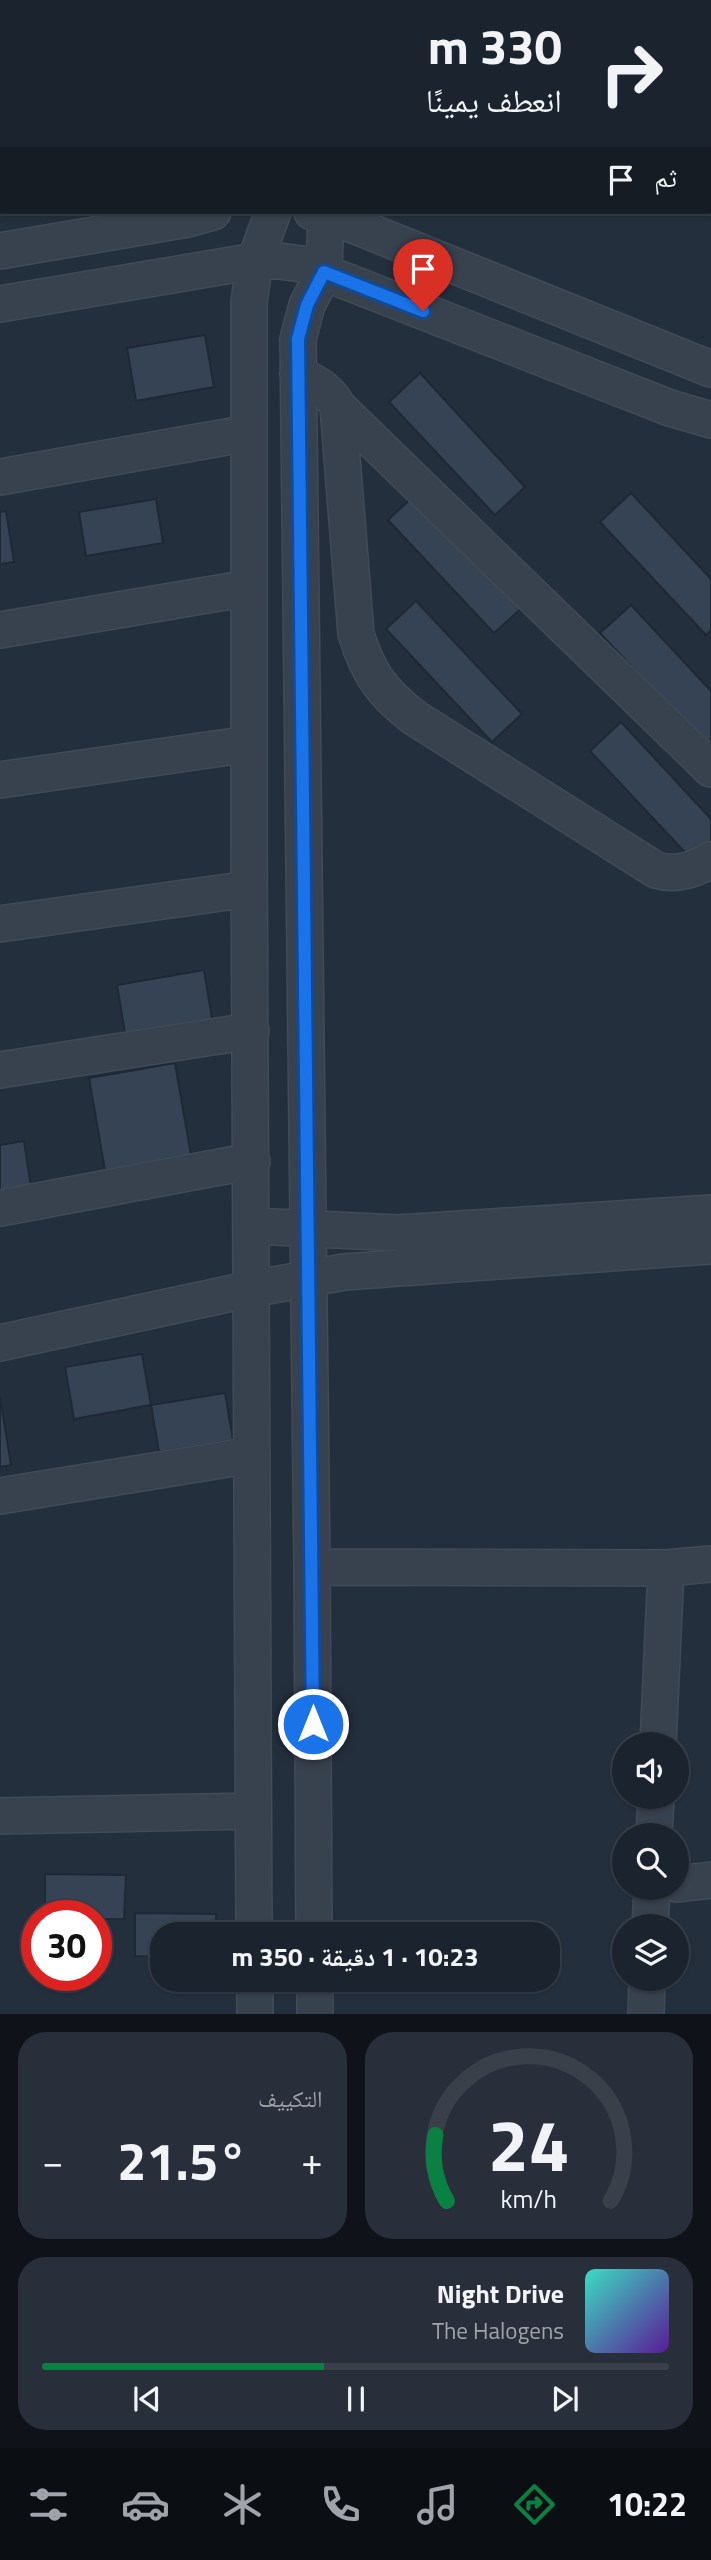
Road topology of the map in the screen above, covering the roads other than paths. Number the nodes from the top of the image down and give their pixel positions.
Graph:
1 (206, 214) edge
2 (272, 214) edge
3 (321, 214) edge
4 (326, 214) edge
5 (0, 251) edge
6 (256, 261) junction
7 (324, 272) junction
8 (0, 304) edge
9 (711, 369) edge
10 (298, 374) junction
11 (338, 407) junction
12 (711, 420) edge
13 (249, 433) junction
14 (0, 477) edge
15 (249, 588) junction
16 (0, 630) edge
17 (249, 744) junction
18 (711, 769) edge
19 (0, 780) edge
20 (711, 860) edge
21 (249, 889) junction
22 (0, 924) edge
23 (251, 1031) junction
24 (0, 1070) edge
25 (251, 1161) junction
26 (0, 1208) edge
27 (711, 1213) edge
28 (252, 1226) junction
29 (309, 1229) junction
30 (711, 1246) edge
31 (309, 1278) junction
32 (251, 1289) junction
33 (0, 1343) edge
34 (251, 1455) junction
35 (0, 1496) edge
36 (711, 1564) edge
37 (312, 1567) junction
38 (666, 1567) junction
39 (659, 1732) edge
40 (253, 1811) junction
41 (0, 1816) edge
42 (711, 1880) edge
43 (689, 1883) edge
44 (254, 1922) edge
45 (314, 1922) edge
46 (647, 1991) edge
47 (255, 1992) edge
48 (315, 1992) edge
49 (255, 2014) edge
50 (315, 2014) edge
51 (646, 2014) edge

1 - 5 street
2 - 6 street
3 - 7 street
4 - 9 street
6 - 7 street
6 - 8 street
6 - 13 street
7 - 10 street
7 - 12 street
10 - 11 street
10 - 29 street
11 - 18 street
11 - 20 street
13 - 14 street
13 - 15 street
15 - 16 street
15 - 17 street
17 - 19 street
17 - 21 street
21 - 22 street
21 - 23 street
23 - 24 street
23 - 25 street
25 - 26 street
25 - 28 street
27 - 29 street
28 - 29 street
28 - 32 street
29 - 31 street
30 - 31 street
31 - 32 street
31 - 37 street
32 - 33 street
32 - 34 street
34 - 35 street
34 - 40 street
36 - 38 street
37 - 38 street
37 - 45 street
38 - 39 street
40 - 41 street
40 - 44 street
42 - 43 street
46 - 51 street
47 - 49 street
48 - 50 street

